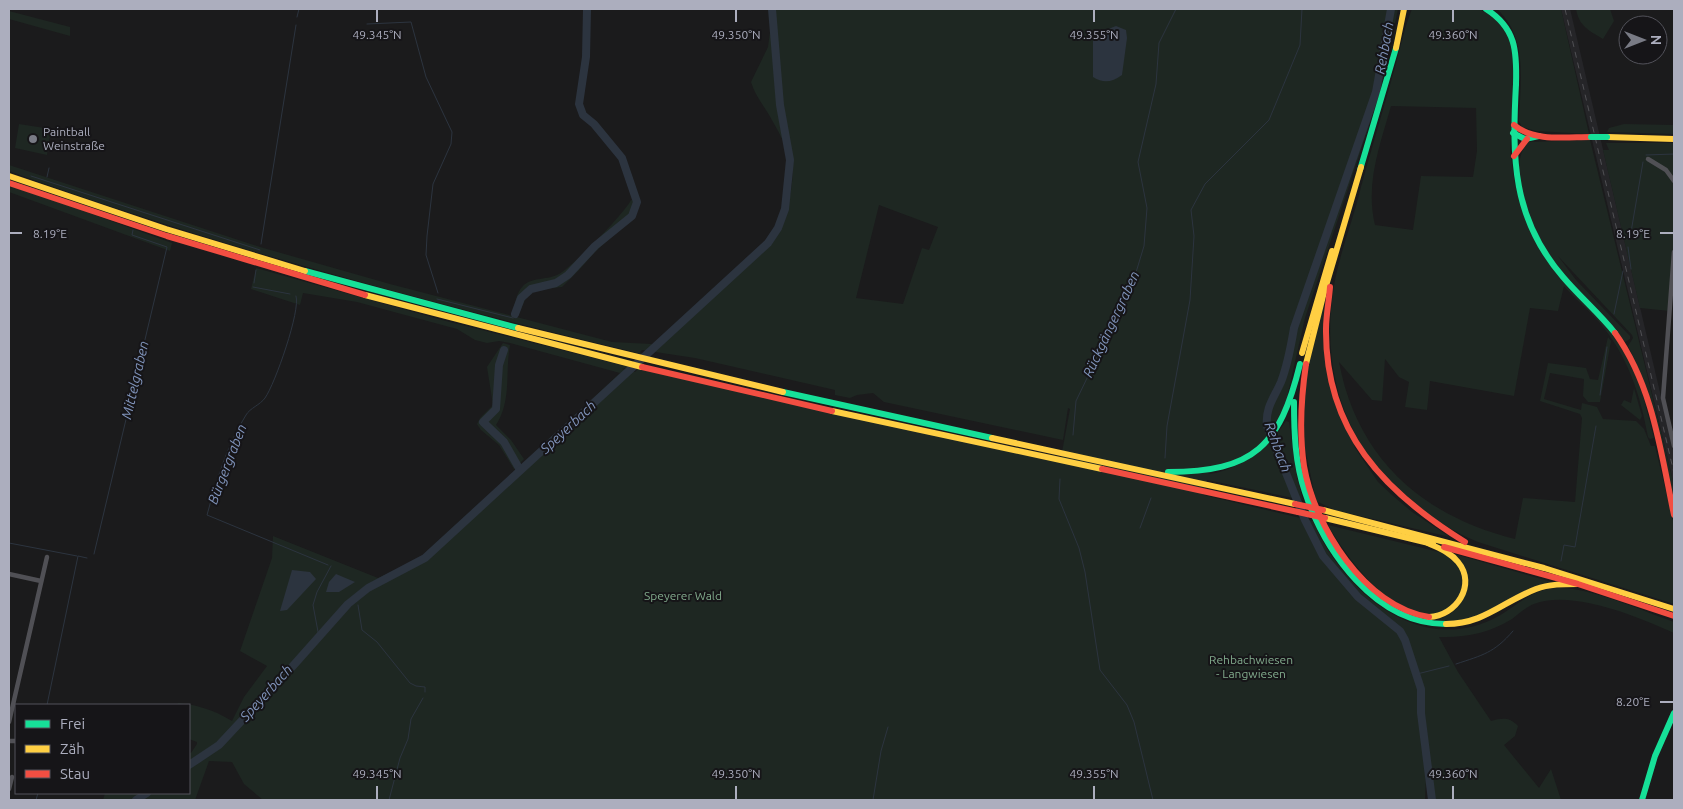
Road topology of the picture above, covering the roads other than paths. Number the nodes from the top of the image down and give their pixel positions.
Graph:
1 (1408, 9) edge
2 (1486, 9) edge
3 (1403, 12) edge
4 (1515, 129) junction
5 (1540, 136) junction
6 (1527, 139) junction
7 (1674, 139) edge
8 (1513, 157) junction
9 (1648, 159) dead end
10 (1361, 167) junction
11 (9, 176) edge
12 (1674, 181) edge
13 (9, 184) edge
14 (1674, 252) edge
15 (1334, 261) junction
16 (1296, 386) junction
17 (1674, 446) edge
18 (1141, 470) junction
19 (1674, 515) edge
20 (1428, 543) junction
21 (1476, 548) junction
22 (46, 557) dead end
23 (9, 574) edge
24 (41, 581) junction
25 (1578, 584) junction
26 (1674, 608) edge
27 (1674, 616) edge
28 (1674, 713) edge
29 (9, 722) edge
30 (12, 777) dead end
31 (9, 789) edge
32 (1642, 800) edge

1 - 3 main road
2 - 4 main road
3 - 10 main road
4 - 5 main road
4 - 6 main road
4 - 8 main road
5 - 6 main road
5 - 7 main road, bridge
6 - 8 main road
8 - 19 main road
9 - 12 street
10 - 15 main road
10 - 16 main road
11 - 18 main road
13 - 20 main road, bridge
14 - 17 street
15 - 20 main road
15 - 21 main road
16 - 18 main road
16 - 25 main road
18 - 21 main road, bridge
20 - 25 main road
21 - 26 main road
22 - 24 street
23 - 24 street
24 - 29 street
25 - 27 main road
28 - 32 main road
30 - 31 street

